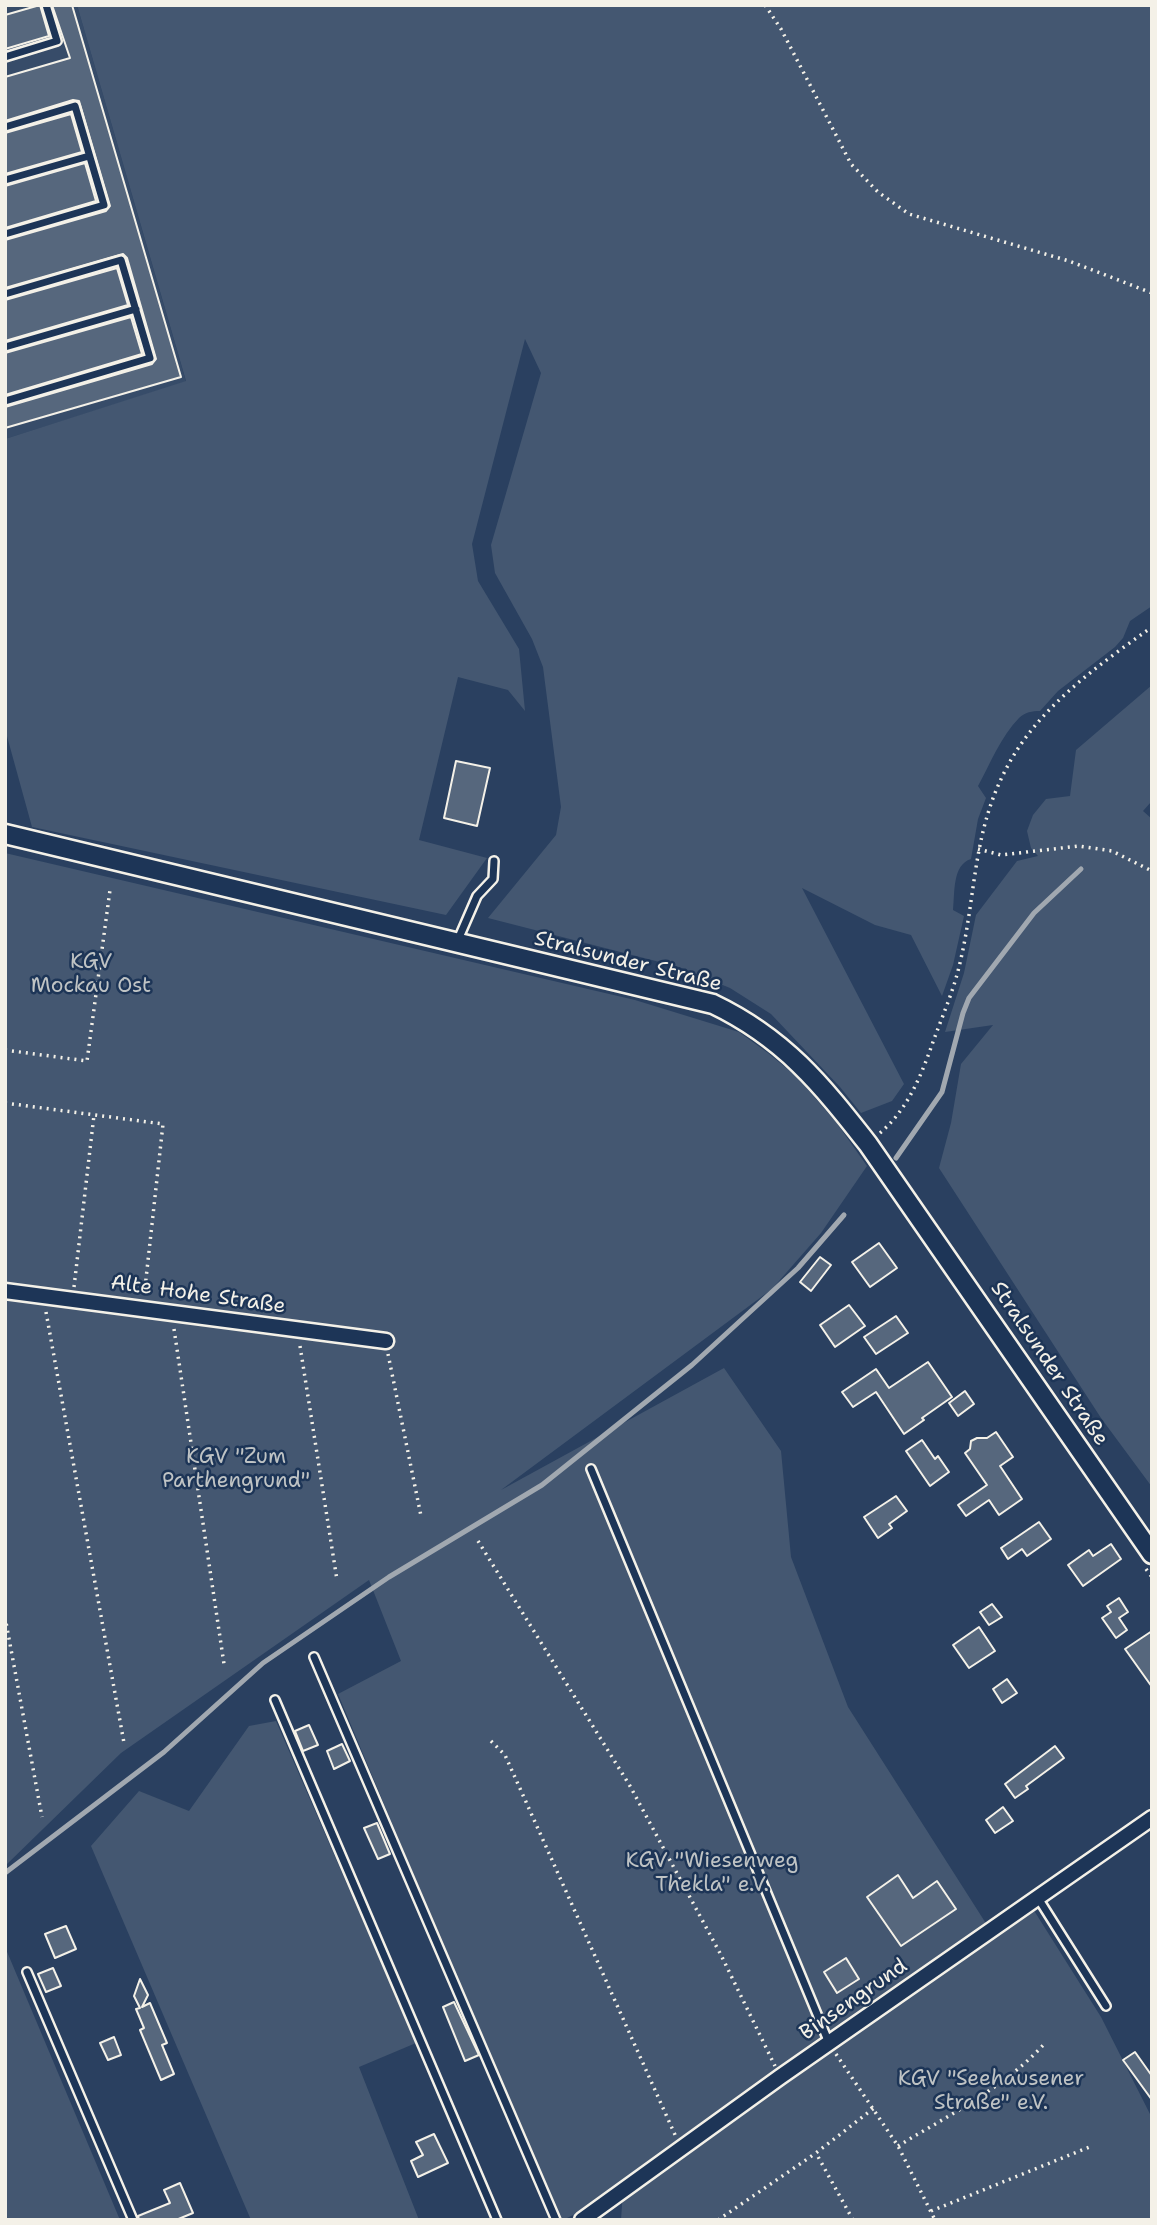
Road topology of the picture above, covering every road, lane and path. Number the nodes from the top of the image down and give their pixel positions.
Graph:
1 (46, 5) edge
2 (765, 5) edge
3 (5, 57) edge
4 (5, 127) edge
5 (89, 156) junction
6 (5, 180) edge
7 (5, 234) edge
8 (1152, 293) edge
9 (5, 294) edge
10 (136, 309) junction
11 (5, 347) edge
12 (5, 401) edge
13 (1152, 627) edge
14 (5, 834) edge
15 (978, 849) junction
16 (494, 861) dead end
17 (1152, 871) edge
18 (110, 890) dead end
19 (457, 943) junction
20 (5, 1050) edge
21 (5, 1103) edge
22 (94, 1115) junction
23 (868, 1144) junction
24 (5, 1292) edge
25 (43, 1296) junction
26 (73, 1300) junction
27 (143, 1309) junction
28 (172, 1313) junction
29 (298, 1330) junction
30 (386, 1342) joint
31 (591, 1469) dead end
32 (421, 1516) dead end
33 (478, 1541) dead end
34 (1152, 1554) edge
35 (337, 1580) dead end
36 (5, 1617) edge
37 (314, 1657) dead end
38 (224, 1664) dead end
39 (275, 1700) dead end
40 (491, 1741) dead end
41 (124, 1743) dead end
42 (42, 1817) dead end
43 (1152, 1818) edge
44 (1038, 1898) junction
45 (27, 1972) dead end
46 (1106, 2006) dead end
47 (1046, 2042) dead end
48 (829, 2044) junction
49 (780, 2077) junction
50 (874, 2108) junction
51 (898, 2146) junction
52 (1092, 2146) dead end
53 (681, 2148) junction
54 (816, 2153) junction
55 (932, 2211) junction
56 (133, 2220) edge
57 (497, 2220) edge
58 (556, 2220) edge
59 (582, 2220) edge
60 (718, 2220) edge
61 (853, 2220) edge
62 (935, 2220) edge

1 - 3 lane
2 - 8 path
4 - 5 lane
5 - 6 lane
5 - 7 lane
9 - 10 lane
10 - 11 lane
10 - 12 lane
13 - 15 path
14 - 19 street, Stralsunder Straße
15 - 17 path
15 - 23 path
16 - 19 lane
18 - 20 path
19 - 23 street, Stralsunder Straße
21 - 22 path
22 - 26 path
22 - 27 path
23 - 34 street, Stralsunder Straße
24 - 25 street, Alte Hohe Straße
25 - 26 street, Alte Hohe Straße
25 - 41 path
26 - 27 street, Alte Hohe Straße
27 - 28 street, Alte Hohe Straße
28 - 29 street, Alte Hohe Straße
28 - 38 path
29 - 30 street, Alte Hohe Straße
29 - 35 path
30 - 32 path
31 - 48 lane
33 - 49 path
36 - 42 path
37 - 58 lane
39 - 57 lane
40 - 53 path
43 - 44 street, Binsengrund
44 - 46 lane
44 - 48 street, Binsengrund
45 - 56 lane
47 - 51 path
48 - 49 street, Binsengrund
48 - 50 path
49 - 53 street, Binsengrund
50 - 51 path
50 - 54 path
51 - 55 path
52 - 55 path
53 - 59 street, Binsengrund
54 - 60 path
54 - 61 path
55 - 62 path

